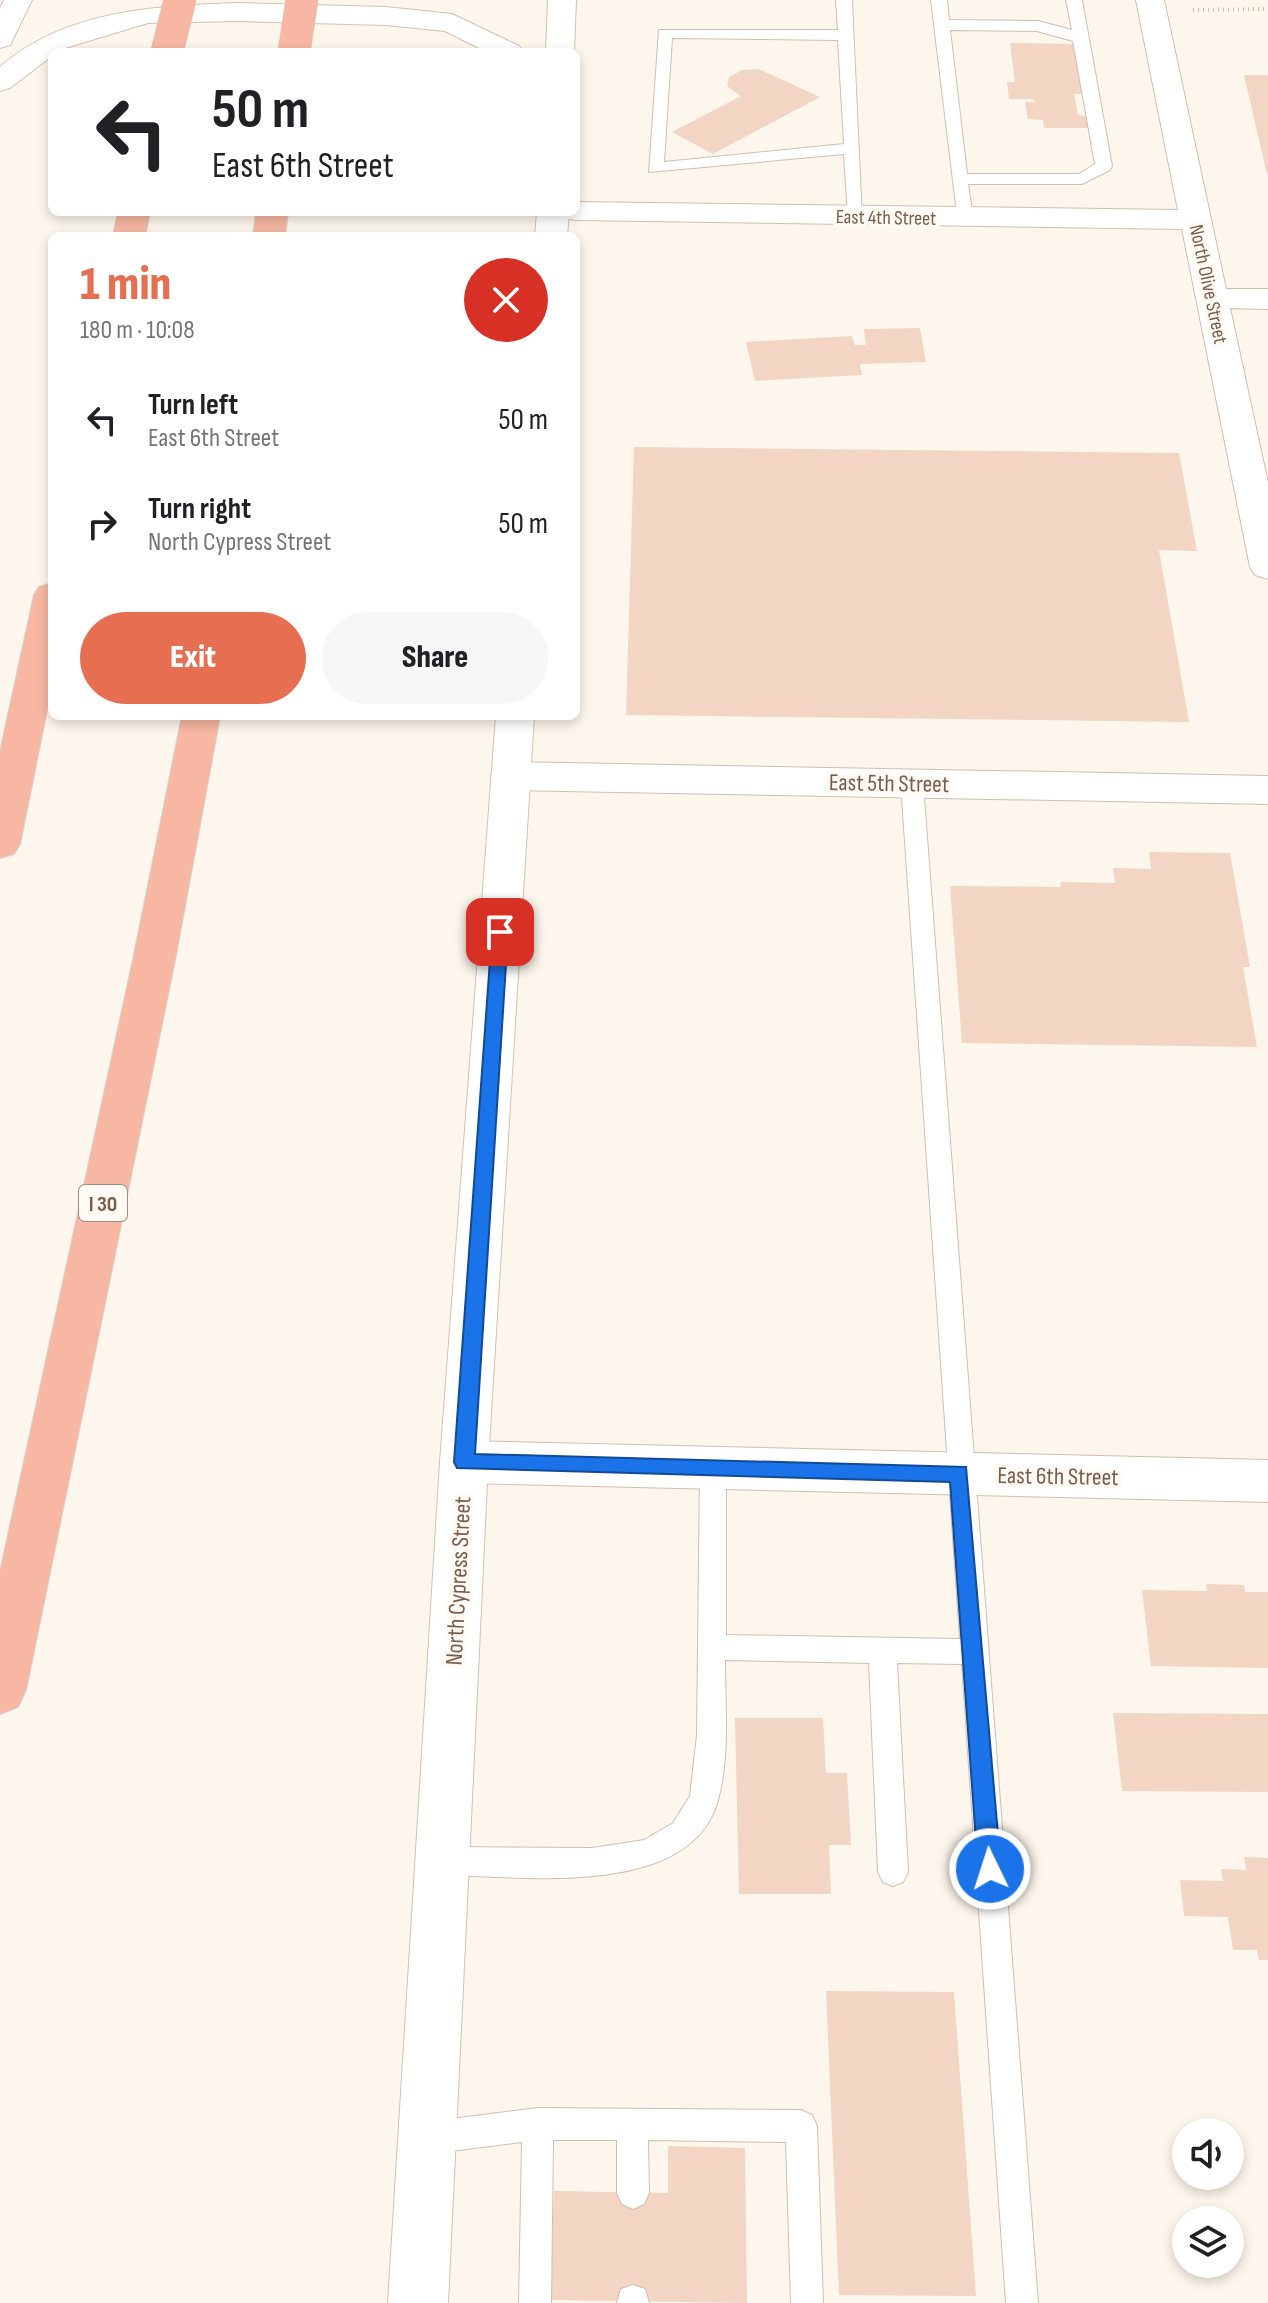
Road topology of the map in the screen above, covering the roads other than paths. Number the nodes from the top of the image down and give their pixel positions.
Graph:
1 (18, 0) edge
2 (180, 0) edge
3 (302, 0) edge
4 (562, 0) edge
5 (844, 0) edge
6 (939, 0) edge
7 (1074, 0) edge
8 (1150, 0) edge
9 (942, 25) junction
10 (846, 35) junction
11 (1082, 38) junction
12 (0, 39) edge
13 (168, 48) edge
14 (295, 48) edge
15 (501, 48) edge
16 (560, 48) edge
17 (0, 82) edge
18 (852, 148) junction
19 (960, 179) junction
20 (580, 211) edge
21 (856, 217) junction
22 (964, 218) junction
23 (1195, 220) junction
24 (1212, 298) junction
25 (1268, 299) edge
26 (1268, 567) edge
27 (48, 614) edge
28 (200, 720) edge
29 (515, 720) edge
30 (510, 776) junction
31 (912, 784) junction
32 (1268, 790) edge
33 (0, 844) edge
34 (464, 1462) junction
35 (713, 1468) junction
36 (959, 1473) junction
37 (1268, 1481) edge
38 (712, 1647) junction
39 (882, 1650) junction
40 (973, 1652) junction
41 (0, 1690) edge
42 (443, 1861) junction
43 (893, 1872) dead end
44 (538, 2124) junction
45 (632, 2124) junction
46 (427, 2138) junction
47 (633, 2193) dead end
48 (418, 2303) edge
49 (535, 2303) edge
50 (807, 2303) edge
51 (1022, 2303) edge

1 - 12 street
2 - 13 highway, bridge
3 - 14 highway, bridge
4 - 16 street
5 - 10 lane
6 - 9 lane
7 - 11 lane
8 - 23 street, North Olive Street
9 - 11 lane
9 - 19 lane
10 - 18 lane
10 - 18 lane
11 - 19 lane
15 - 17 street
18 - 21 lane
19 - 22 lane
20 - 21 street, East 4th Street
21 - 22 street, East 4th Street
22 - 23 street, East 4th Street
23 - 24 street, North Olive Street
24 - 25 street
24 - 26 street, North Olive Street
27 - 33 highway
28 - 41 highway, I 30
29 - 30 street, North Cypress Street
30 - 31 street, East 5th Street
30 - 34 street, North Cypress Street
31 - 32 street, East 5th Street
31 - 36 lane
34 - 35 street, East 6th Street
34 - 42 street, North Cypress Street
35 - 36 street, East 6th Street
35 - 38 lane
36 - 37 street, East 6th Street
36 - 40 lane
38 - 39 lane
38 - 42 lane
39 - 40 lane
39 - 43 lane
40 - 51 lane
42 - 46 street, North Cypress Street
44 - 45 lane
44 - 46 lane
44 - 49 lane
45 - 47 lane
45 - 50 lane
46 - 48 street, North Cypress Street

